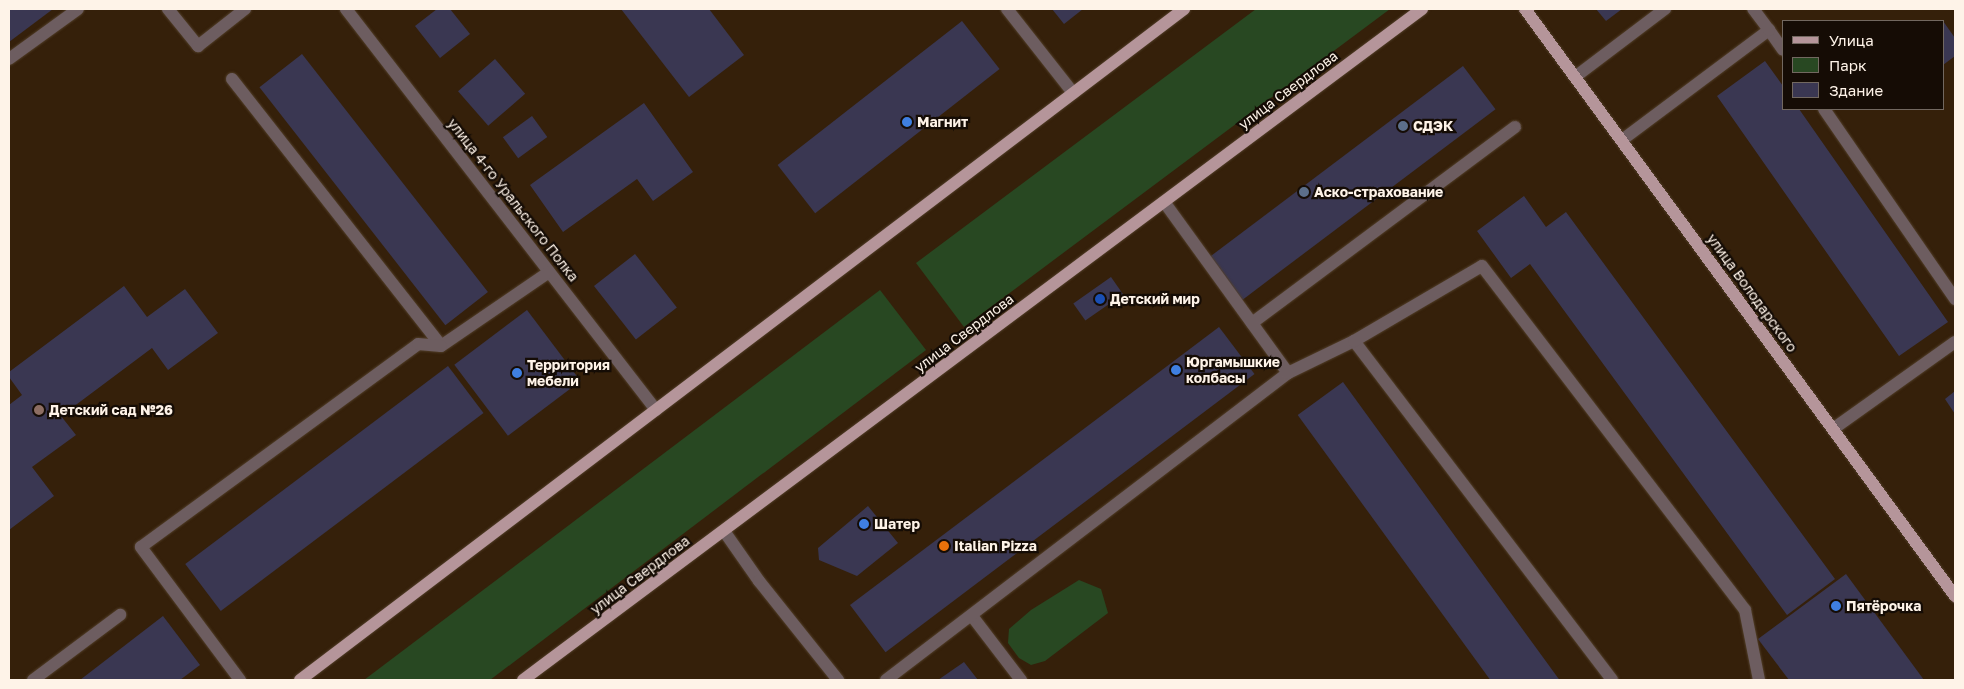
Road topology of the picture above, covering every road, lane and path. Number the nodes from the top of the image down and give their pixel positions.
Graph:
1 (78, 9) edge
2 (168, 9) edge
3 (246, 9) edge
4 (346, 9) edge
5 (1007, 9) edge
6 (1184, 9) edge
7 (1422, 9) edge
8 (1525, 9) edge
9 (1665, 9) edge
10 (1753, 9) edge
11 (1769, 30) junction
12 (1782, 49) edge
13 (9, 59) edge
14 (1575, 77) junction
15 (232, 79) dead end
16 (1073, 93) junction
17 (1825, 110) edge
18 (1515, 127) dead end
19 (1622, 140) junction
20 (1164, 202) junction
21 (549, 272) junction
22 (1955, 299) edge
23 (1252, 323) junction
24 (1354, 341) junction
25 (1955, 342) edge
26 (440, 346) junction
27 (1288, 373) junction
28 (656, 410) junction
29 (1833, 429) junction
30 (724, 531) junction
31 (1955, 596) edge
32 (120, 615) dead end
33 (972, 616) junction
34 (33, 680) edge
35 (240, 680) edge
36 (300, 680) edge
37 (524, 680) edge
38 (838, 680) edge
39 (886, 680) edge
40 (1021, 680) edge
41 (1612, 680) edge
42 (1759, 680) edge

1 - 13 street
2 - 3 street
4 - 21 street, улица 4-го Уральского Полка
5 - 16 street
6 - 16 main road
7 - 20 main road, улица Свердлова
8 - 14 main road, улица Володарского
9 - 14 street
10 - 11 street
11 - 12 street
11 - 19 street
14 - 19 main road, улица Володарского
15 - 26 street
16 - 28 main road
17 - 22 street
18 - 23 street
19 - 29 main road, улица Володарского
20 - 23 street
20 - 30 main road, улица Свердлова
21 - 26 street
21 - 28 street, улица 4-го Уральского Полка
23 - 27 street
24 - 27 street
24 - 41 street
24 - 42 street
25 - 29 street
26 - 35 street
27 - 33 street
28 - 36 main road
29 - 31 main road, улица Володарского
30 - 37 main road, улица Свердлова
30 - 38 street
32 - 34 street
33 - 39 street
33 - 40 street

